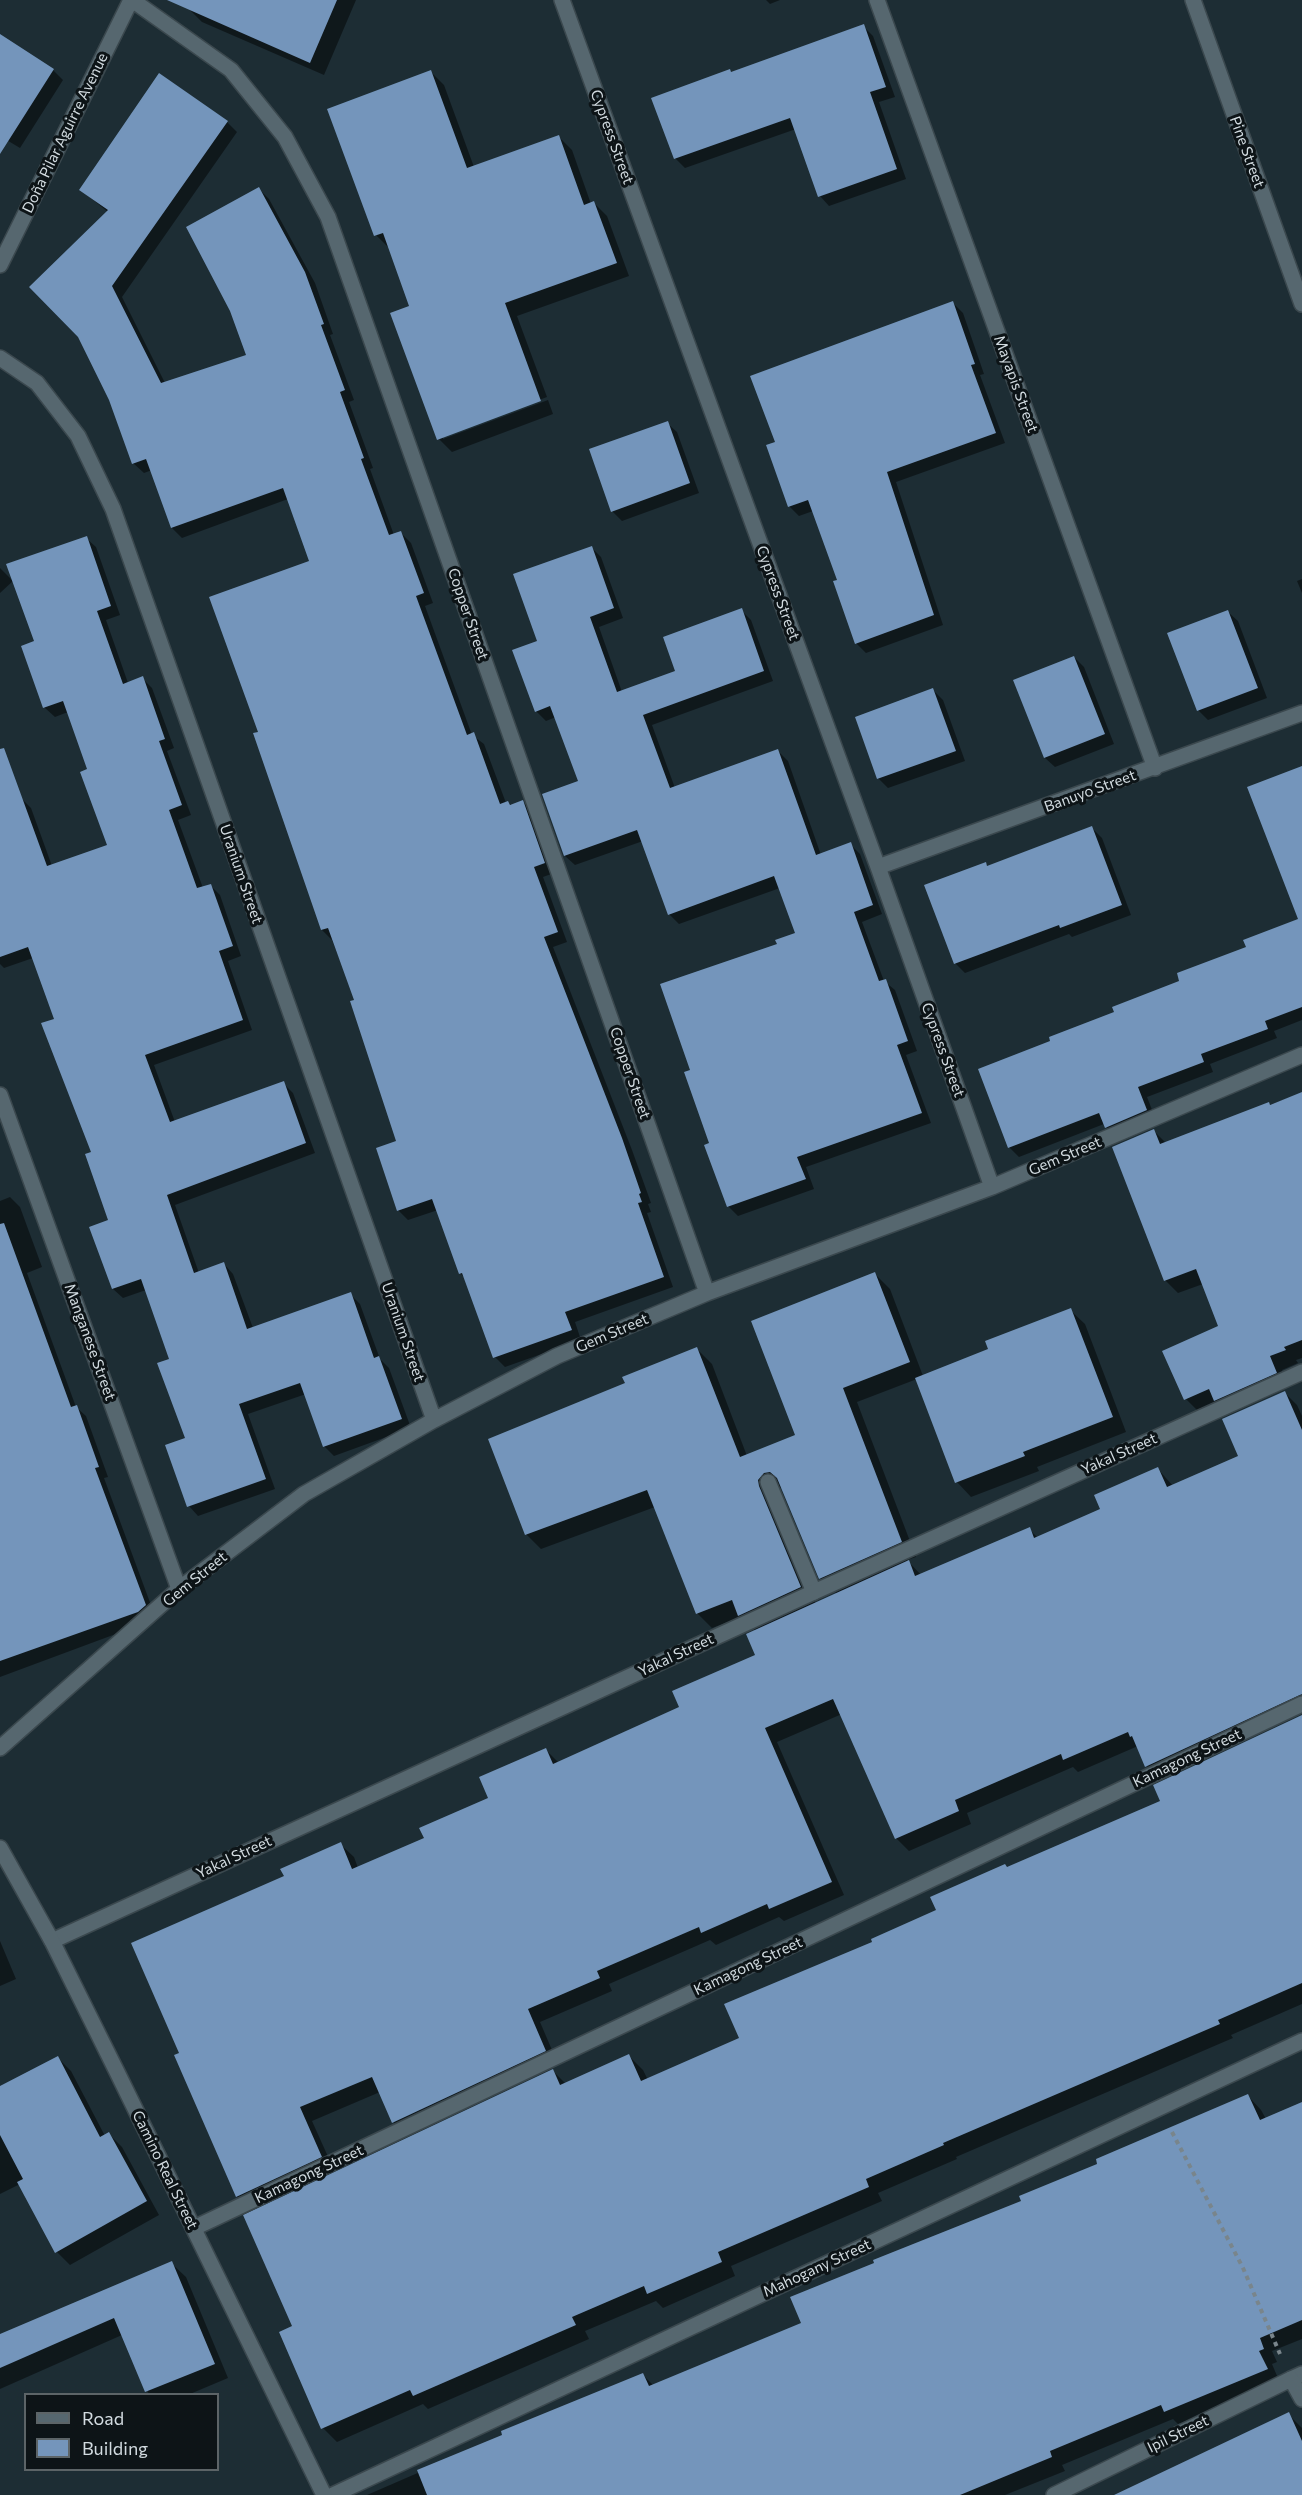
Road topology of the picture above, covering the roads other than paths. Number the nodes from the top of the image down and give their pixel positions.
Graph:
1 (131, 0) edge
2 (562, 0) edge
3 (877, 0) edge
4 (1193, 0) edge
5 (0, 266) edge
6 (1302, 304) edge
7 (0, 358) edge
8 (1302, 713) edge
9 (1155, 768) junction
10 (878, 867) junction
11 (1302, 1055) edge
12 (0, 1095) edge
13 (992, 1187) junction
14 (707, 1293) junction
15 (1302, 1372) edge
16 (434, 1420) junction
17 (768, 1482) dead end
18 (179, 1589) junction
19 (814, 1592) junction
20 (1302, 1704) edge
21 (0, 1748) edge
22 (0, 1848) edge
23 (52, 1941) junction
24 (1302, 2041) edge
25 (194, 2228) junction
26 (1296, 2377) edge
27 (1302, 2399) edge
28 (324, 2495) edge
29 (333, 2495) edge
30 (1054, 2495) edge

1 - 5 street, Doña Pilar Aguirre Avenue
1 - 14 street, Copper Street
2 - 10 street, Cypress Street
3 - 9 street, Mayapis Street
4 - 6 street, Pine Street
7 - 16 street, Uranium Street
8 - 9 street, Banuyo Street
9 - 10 street, Banuyo Street
10 - 13 street, Cypress Street
11 - 13 street, Gem Street
12 - 18 street, Manganese Street
13 - 14 street, Gem Street
14 - 16 street, Gem Street
15 - 19 street, Yakal Street
16 - 18 street, Gem Street
17 - 19 street
18 - 21 street, Gem Street
19 - 23 street, Yakal Street
20 - 25 street, Kamagong Street
22 - 23 street, Camino Real Street
23 - 25 street, Camino Real Street
24 - 29 street, Mahogany Street
25 - 28 street, Camino Real Street
26 - 27 street
26 - 30 street, Ipil Street

